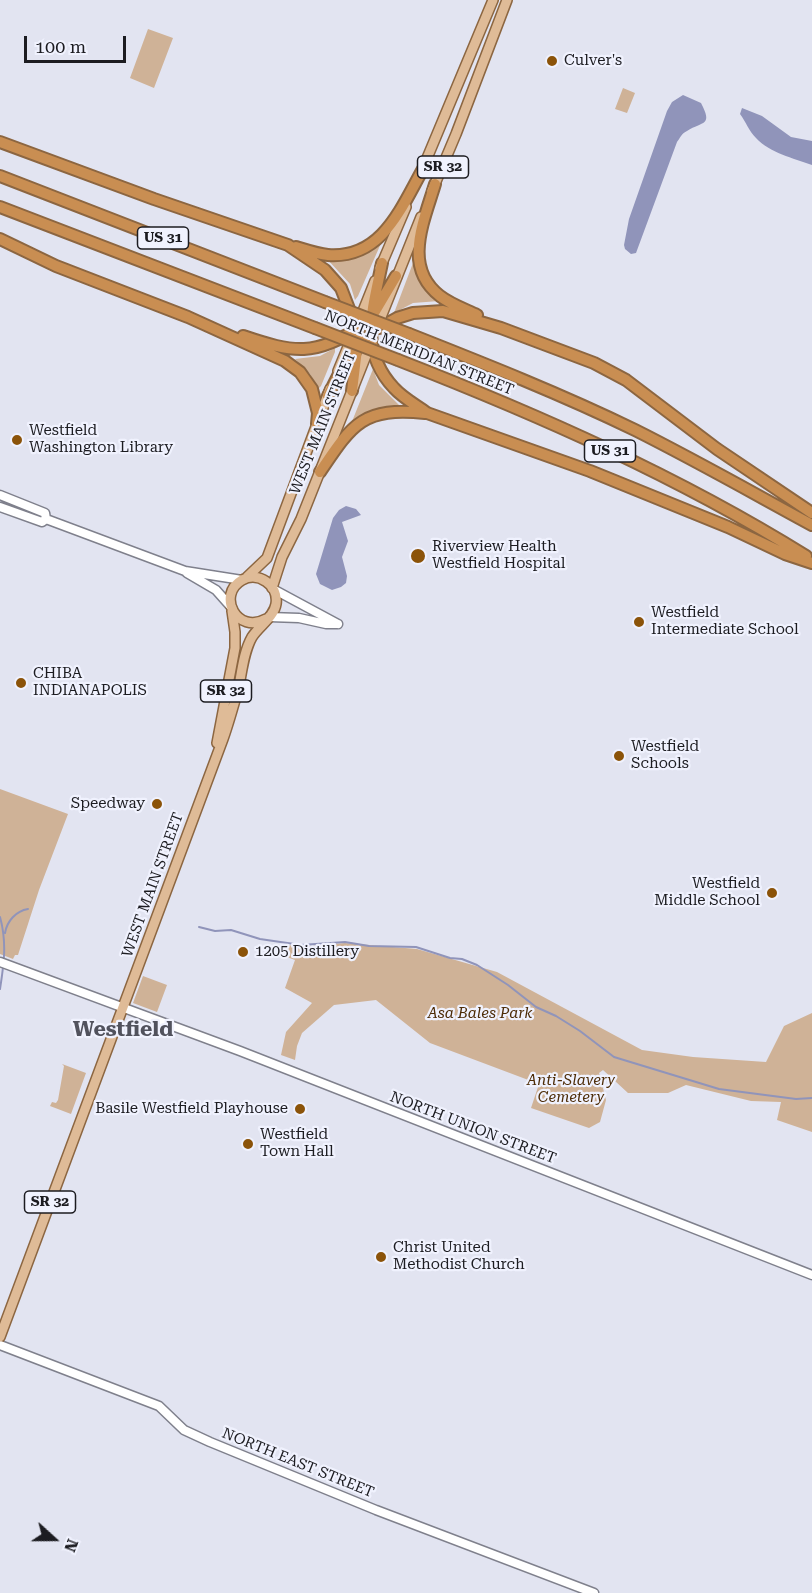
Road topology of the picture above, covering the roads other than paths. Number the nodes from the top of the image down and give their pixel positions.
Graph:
1 (493, 0) edge
2 (507, 0) edge
3 (0, 142) edge
4 (423, 169) junction
5 (0, 176) edge
6 (435, 184) junction
7 (0, 207) edge
8 (0, 239) edge
9 (288, 245) junction
10 (382, 263) junction
11 (396, 276) junction
12 (370, 318) junction
13 (501, 328) junction
14 (217, 329) junction
15 (356, 329) junction
16 (372, 336) junction
17 (357, 348) junction
18 (352, 391) junction
19 (327, 396) junction
20 (427, 413) junction
21 (317, 424) junction
22 (320, 472) junction
23 (0, 495) edge
24 (0, 507) edge
25 (812, 513) edge
26 (46, 519) junction
27 (812, 525) edge
28 (812, 562) edge
29 (184, 571) junction
30 (243, 580) junction
31 (273, 589) junction
32 (232, 608) junction
33 (268, 618) junction
34 (210, 773) junction
35 (0, 962) edge
36 (123, 1007) junction
37 (812, 1275) edge
38 (0, 1337) edge
39 (0, 1345) edge
40 (594, 1593) edge

1 - 4 main road, WEST MAIN STREET / SR 32
2 - 6 main road, WEST MAIN STREET / SR 32
3 - 9 highway
4 - 9 highway
4 - 10 main road, WEST MAIN STREET / SR 32
5 - 27 highway, NORTH MERIDIAN STREET / US 31, bridge
6 - 11 main road, WEST MAIN STREET / SR 32
6 - 13 highway
7 - 28 highway, NORTH MERIDIAN STREET / US 31, bridge
8 - 14 highway
9 - 15 highway
10 - 12 highway
10 - 15 main road, WEST MAIN STREET / SR 32
11 - 12 highway
11 - 16 main road, WEST MAIN STREET / SR 32
12 - 15 highway
12 - 16 highway
13 - 16 highway
13 - 25 highway
14 - 15 highway
14 - 21 highway
15 - 17 highway
15 - 19 main road, WEST MAIN STREET / SR 32
16 - 17 highway
16 - 18 main road, WEST MAIN STREET / SR 32
16 - 20 highway
17 - 18 highway
17 - 19 highway
18 - 22 main road, WEST MAIN STREET / SR 32
19 - 21 main road, WEST MAIN STREET / SR 32
20 - 22 highway
20 - 28 highway
21 - 30 main road, WEST MAIN STREET / SR 32
22 - 31 main road, WEST MAIN STREET / SR 32
23 - 26 street
24 - 26 street
26 - 29 street
29 - 30 street
29 - 32 street
30 - 31 main road
30 - 32 main road
31 - 33 main road
31 - 33 street
32 - 33 main road
32 - 34 main road, WEST MAIN STREET / SR 32
33 - 34 main road, WEST MAIN STREET / SR 32
34 - 36 main road, WEST MAIN STREET / SR 32
35 - 36 street, NORTH UNION STREET
36 - 37 street, NORTH UNION STREET
36 - 38 main road, SR 32
39 - 40 street, NORTH EAST STREET

